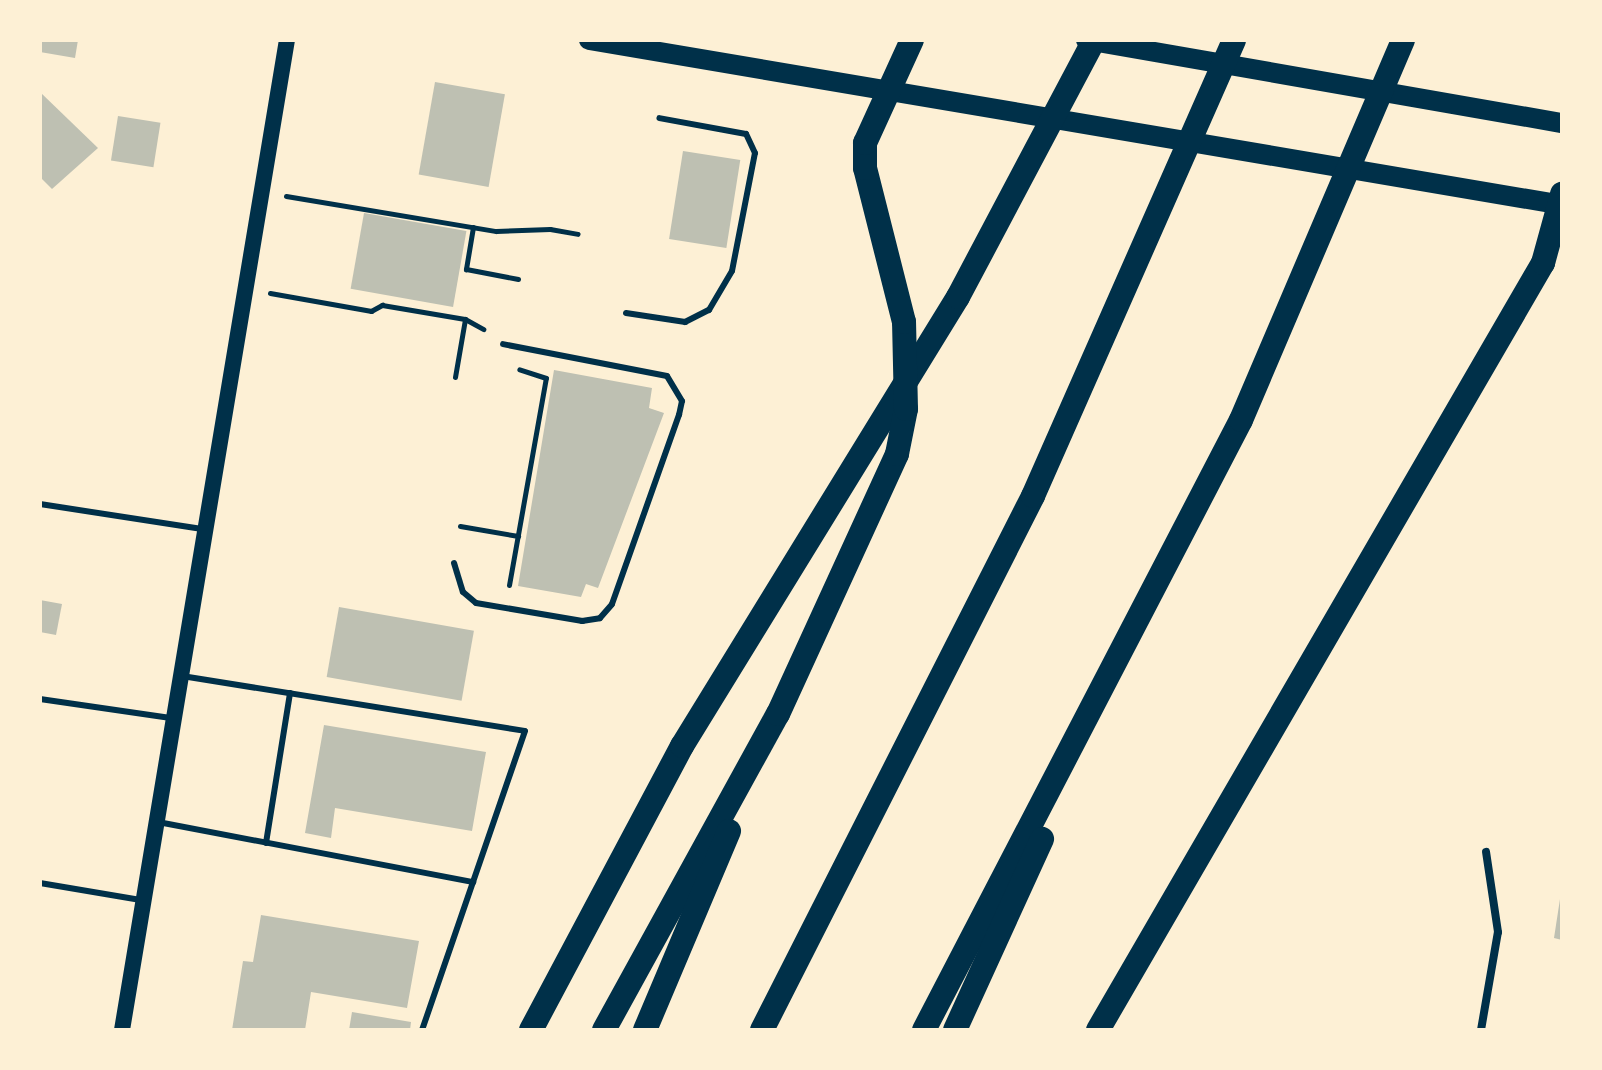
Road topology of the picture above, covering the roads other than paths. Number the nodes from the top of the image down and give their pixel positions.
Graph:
1 (287, 40) edge
2 (589, 40) edge
3 (912, 40) edge
4 (1086, 40) edge
5 (1094, 40) edge
6 (1234, 40) edge
7 (1403, 40) edge
8 (888, 91) junction
9 (659, 118) dead end
10 (1562, 123) edge
11 (1561, 201) edge
12 (626, 313) dead end
13 (503, 344) dead end
14 (40, 504) edge
15 (206, 530) junction
16 (454, 563) dead end
17 (1144, 616) junction
18 (182, 676) junction
19 (290, 693) junction
20 (40, 699) edge
21 (778, 714) junction
22 (174, 719) junction
23 (157, 822) junction
24 (266, 843) junction
25 (1486, 852) dead end
26 (473, 882) junction
27 (40, 883) edge
28 (144, 901) junction
29 (122, 1030) edge
30 (422, 1030) edge
31 (531, 1030) edge
32 (604, 1030) edge
33 (645, 1030) edge
34 (762, 1030) edge
35 (924, 1030) edge
36 (955, 1030) edge
37 (1098, 1030) edge
38 (1481, 1030) edge

1 - 15 main road
2 - 8 main road
3 - 8 highway
4 - 10 main road
5 - 31 highway
6 - 34 highway
7 - 17 highway
8 - 11 main road
8 - 21 highway
9 - 12 lane
11 - 37 highway
13 - 16 lane
14 - 15 lane
15 - 18 main road
17 - 35 highway
17 - 36 highway
18 - 19 lane
18 - 22 main road
19 - 24 lane
19 - 26 lane
20 - 22 lane
21 - 32 highway
21 - 33 highway
22 - 23 main road
23 - 24 lane
23 - 28 main road
24 - 26 lane
25 - 38 street
26 - 30 lane
27 - 28 lane
28 - 29 main road

